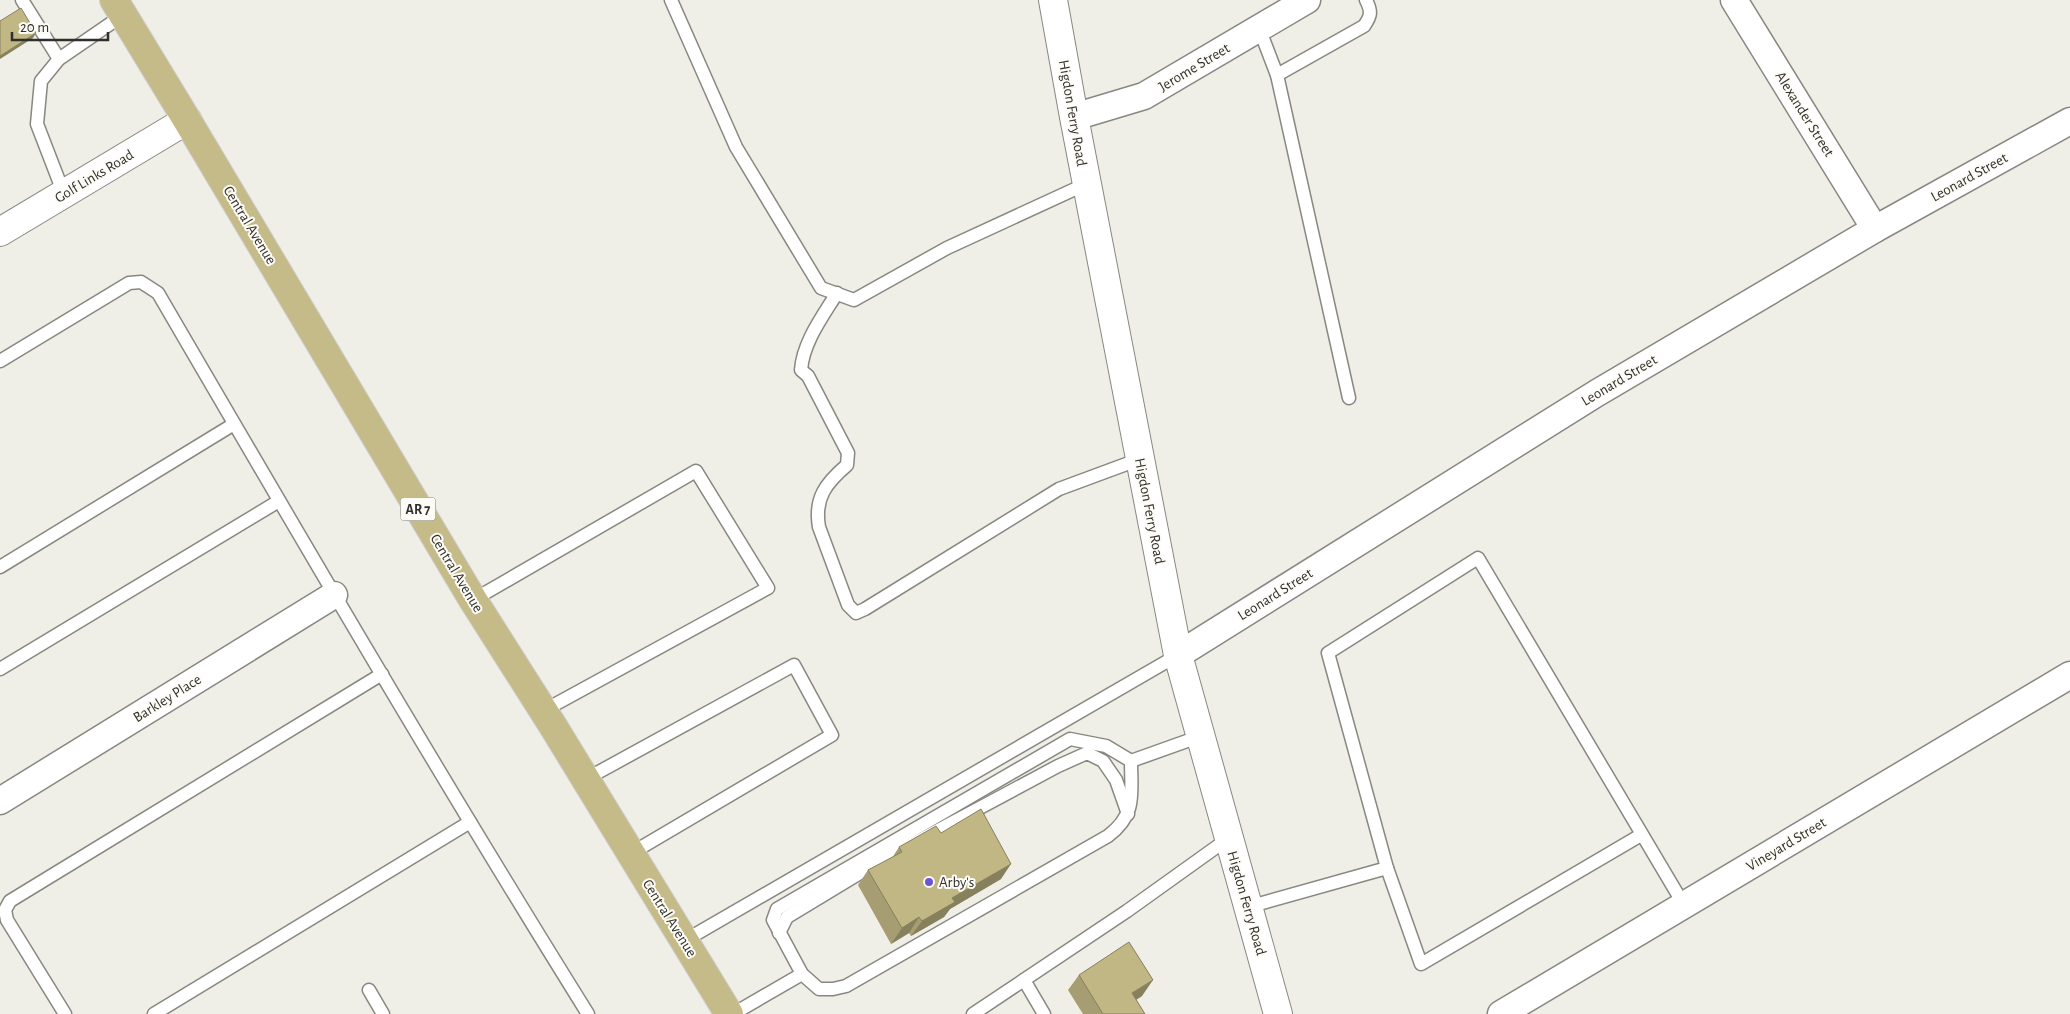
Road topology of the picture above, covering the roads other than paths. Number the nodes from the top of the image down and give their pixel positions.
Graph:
1 (22, 0) edge
2 (671, 0) edge
3 (1053, 0) edge
4 (1307, 0) edge
5 (1366, 0) edge
6 (1734, 0) edge
7 (119, 8) edge
8 (1259, 28) junction
9 (59, 58) junction
10 (1277, 75) junction
11 (1074, 118) junction
12 (188, 120) junction
13 (2070, 121) edge
14 (1086, 184) junction
15 (64, 194) junction
16 (1875, 229) junction
17 (0, 232) edge
18 (837, 293) junction
19 (0, 361) edge
20 (1348, 398) dead end
21 (234, 424) junction
22 (1140, 459) junction
23 (280, 501) junction
24 (0, 567) edge
25 (334, 595) junction
26 (473, 600) junction
27 (1178, 655) junction
28 (0, 669) edge
29 (382, 674) junction
30 (2070, 674) edge
31 (544, 711) junction
32 (1201, 736) junction
33 (1131, 761) junction
34 (586, 779) junction
35 (0, 801) edge
36 (1128, 814) junction
37 (470, 822) junction
38 (1641, 835) junction
39 (1229, 838) junction
40 (630, 854) junction
41 (1387, 868) junction
42 (1684, 905) junction
43 (1248, 907) junction
44 (779, 933) junction
45 (684, 941) junction
46 (802, 974) junction
47 (1024, 980) junction
48 (369, 990) dead end
49 (64, 1014) edge
50 (154, 1014) edge
51 (383, 1014) edge
52 (588, 1014) edge
53 (729, 1014) edge
54 (733, 1014) edge
55 (973, 1014) edge
56 (1044, 1014) edge
57 (1278, 1014) edge
58 (1502, 1014) edge

1 - 9 lane
2 - 18 lane
3 - 11 main road, Higdon Ferry Road
4 - 8 street, Jerome Street
5 - 10 lane
6 - 16 street, Alexander Street
7 - 9 lane
7 - 12 main road, Central Avenue / AR 7
8 - 10 lane
8 - 11 street, Jerome Street
9 - 15 lane
10 - 20 lane
11 - 14 main road, Higdon Ferry Road
12 - 15 main road, Golf Links Road
12 - 26 main road, Central Avenue / AR 7
13 - 16 street, Leonard Street
14 - 18 lane
14 - 22 main road, Higdon Ferry Road
15 - 17 main road, Golf Links Road
16 - 27 street, Leonard Street
18 - 22 lane
19 - 21 lane
21 - 23 lane
21 - 24 lane
22 - 27 main road, Higdon Ferry Road
23 - 25 lane
23 - 28 lane
25 - 29 lane
25 - 35 street, Barkley Place
26 - 31 main road, Central Avenue / AR 7
26 - 31 lane
27 - 32 main road, Higdon Ferry Road
27 - 45 lane
29 - 37 lane
29 - 49 lane
30 - 42 street, Vineyard Street
31 - 34 main road, Central Avenue / AR 7
32 - 33 lane
32 - 39 main road, Higdon Ferry Road
33 - 36 lane
33 - 44 lane
34 - 40 main road, Central Avenue / AR 7
34 - 40 lane
36 - 44 lane
36 - 46 lane
37 - 50 lane
37 - 52 lane
38 - 41 lane
38 - 41 lane
38 - 42 lane
39 - 43 main road, Higdon Ferry Road
39 - 47 lane
40 - 45 main road, Central Avenue / AR 7
41 - 43 lane
42 - 58 street, Vineyard Street
43 - 57 main road, Higdon Ferry Road
44 - 46 lane
45 - 53 main road, Central Avenue / AR 7
46 - 54 lane
47 - 55 lane
47 - 56 lane
48 - 51 lane

